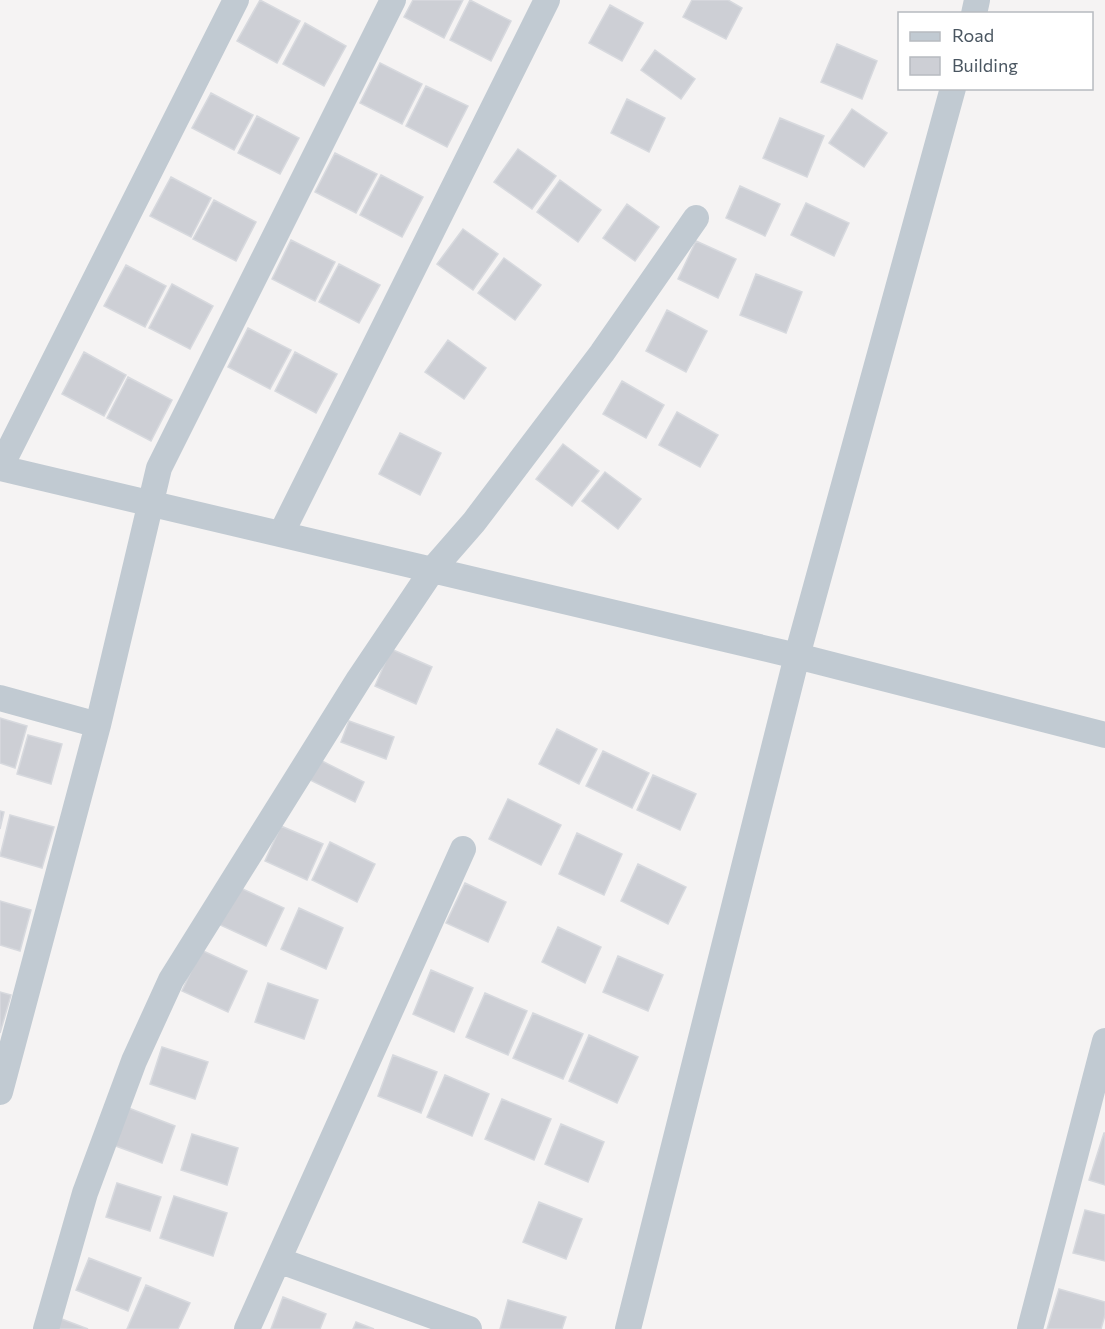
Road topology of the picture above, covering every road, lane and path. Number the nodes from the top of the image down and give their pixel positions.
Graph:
1 (236, 0) edge
2 (393, 0) edge
3 (547, 0) edge
4 (952, 90) edge
5 (696, 218) dead end
6 (0, 468) edge
7 (149, 504) junction
8 (281, 534) junction
9 (433, 569) junction
10 (797, 656) junction
11 (0, 698) edge
12 (98, 724) junction
13 (1105, 735) edge
14 (463, 849) dead end
15 (1105, 1041) edge
16 (0, 1092) edge
17 (278, 1260) junction
18 (46, 1329) edge
19 (247, 1329) edge
20 (469, 1329) edge
21 (628, 1329) edge
22 (1030, 1329) edge

1 - 6 street
2 - 7 street
3 - 8 street
4 - 10 street
5 - 9 street
6 - 7 street
7 - 8 street
7 - 12 street
8 - 9 street
9 - 10 street
9 - 18 street
10 - 13 street
10 - 21 street
11 - 12 street
12 - 16 street
14 - 17 street
15 - 22 street
17 - 19 street
17 - 20 street

